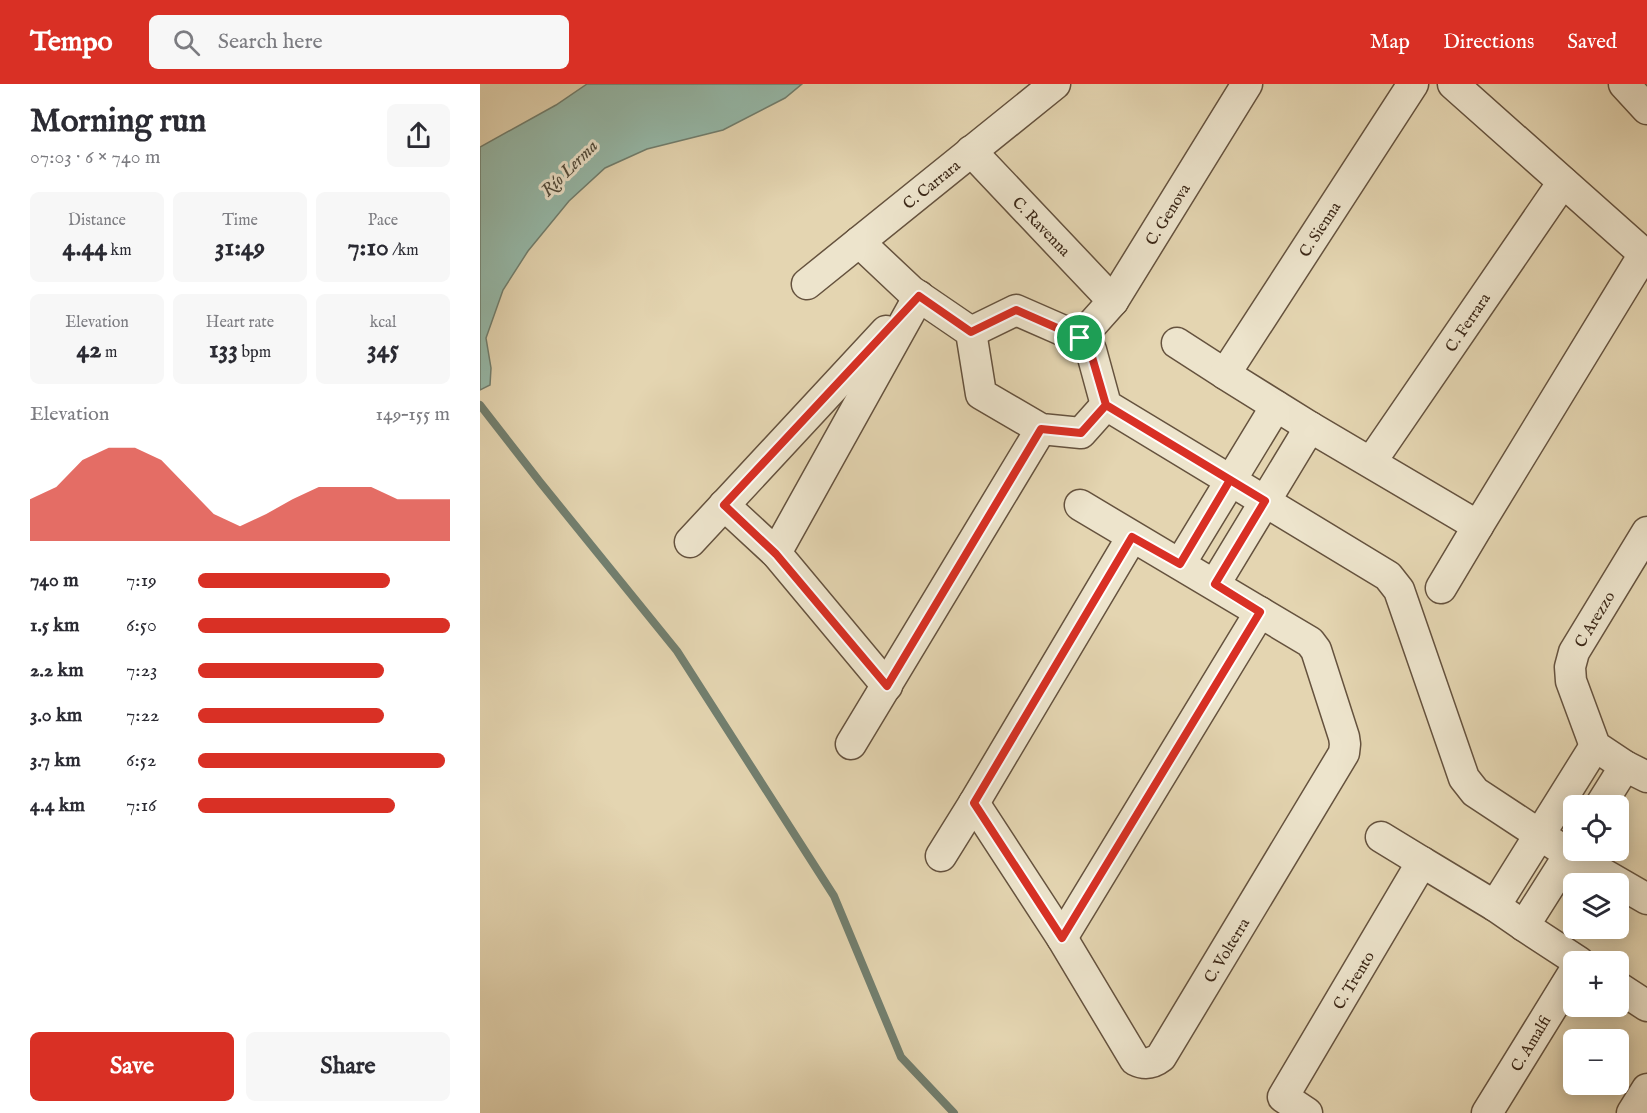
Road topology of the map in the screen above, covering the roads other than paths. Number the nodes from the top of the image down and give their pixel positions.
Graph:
1 (1055, 84) edge
2 (1247, 84) edge
3 (1413, 84) edge
4 (1453, 84) edge
5 (1624, 84) edge
6 (1647, 109) edge
7 (971, 152) junction
8 (1563, 182) junction
9 (859, 242) junction
10 (1645, 252) edge
11 (807, 284) dead end
12 (919, 296) junction
13 (1113, 301) junction
14 (971, 332) junction
15 (1080, 338) junction
16 (1177, 343) dead end
17 (1225, 374) junction
18 (1106, 405) junction
19 (1276, 406) junction
20 (1310, 427) junction
21 (1041, 429) junction
22 (1371, 462) junction
23 (1230, 480) junction
24 (1265, 501) junction
25 (724, 505) junction
26 (1080, 505) dead end
27 (1478, 526) junction
28 (1647, 532) edge
29 (1132, 537) junction
30 (690, 542) dead end
31 (776, 554) junction
32 (1180, 564) junction
33 (1215, 584) junction
34 (1441, 588) dead end
35 (1260, 612) junction
36 (887, 686) junction
37 (851, 744) dead end
38 (1595, 746) junction
39 (1636, 771) edge
40 (1611, 795) edge
41 (974, 803) junction
42 (1539, 836) junction
43 (1381, 837) dead end
44 (1563, 847) edge
45 (941, 856) dead end
46 (1565, 861) edge
47 (1587, 861) edge
48 (1422, 862) junction
49 (1647, 899) edge
50 (1495, 906) junction
51 (1524, 926) junction
52 (1062, 938) junction
53 (1563, 952) edge
54 (1563, 990) edge
55 (1629, 994) edge
56 (1647, 1006) edge
57 (1647, 1089) edge
58 (1288, 1108) edge
59 (1487, 1113) edge
60 (1632, 1113) edge

1 - 7 street, C. Carrara
2 - 13 street, C. Genova
3 - 17 street, C. Sienna
4 - 8 street
5 - 6 street
7 - 9 street, C. Carrara
7 - 13 street, C. Ravenna
8 - 10 street
8 - 22 street, C. Ferrara
9 - 11 street, C. Carrara
9 - 12 street
10 - 27 street
12 - 14 street
12 - 25 street
12 - 31 street
13 - 15 street, C. Genova
14 - 15 street
14 - 21 street
15 - 18 street
16 - 17 street
17 - 19 street
18 - 21 street
18 - 23 street
19 - 20 street
19 - 23 street
20 - 22 street
20 - 24 street
21 - 36 street
22 - 27 street
23 - 24 street
23 - 32 street
24 - 33 street
24 - 42 street
25 - 30 street
25 - 31 street
26 - 29 street, C. Volterra
27 - 34 street
28 - 38 street, C Arezzo
29 - 32 street, C. Volterra
29 - 41 street
31 - 36 street
32 - 33 street, C. Volterra
33 - 35 street, C. Volterra
35 - 52 street
35 - 52 street, C. Volterra
36 - 37 street
38 - 39 street
38 - 42 street
39 - 40 street
41 - 45 street
41 - 52 street, C. Volterra
42 - 44 street
42 - 50 street
43 - 48 street
46 - 51 street
47 - 49 street
48 - 50 street
48 - 58 street, C. Trento
50 - 51 street
51 - 53 street
54 - 59 street, C. Amalfi
55 - 56 street
57 - 60 street

